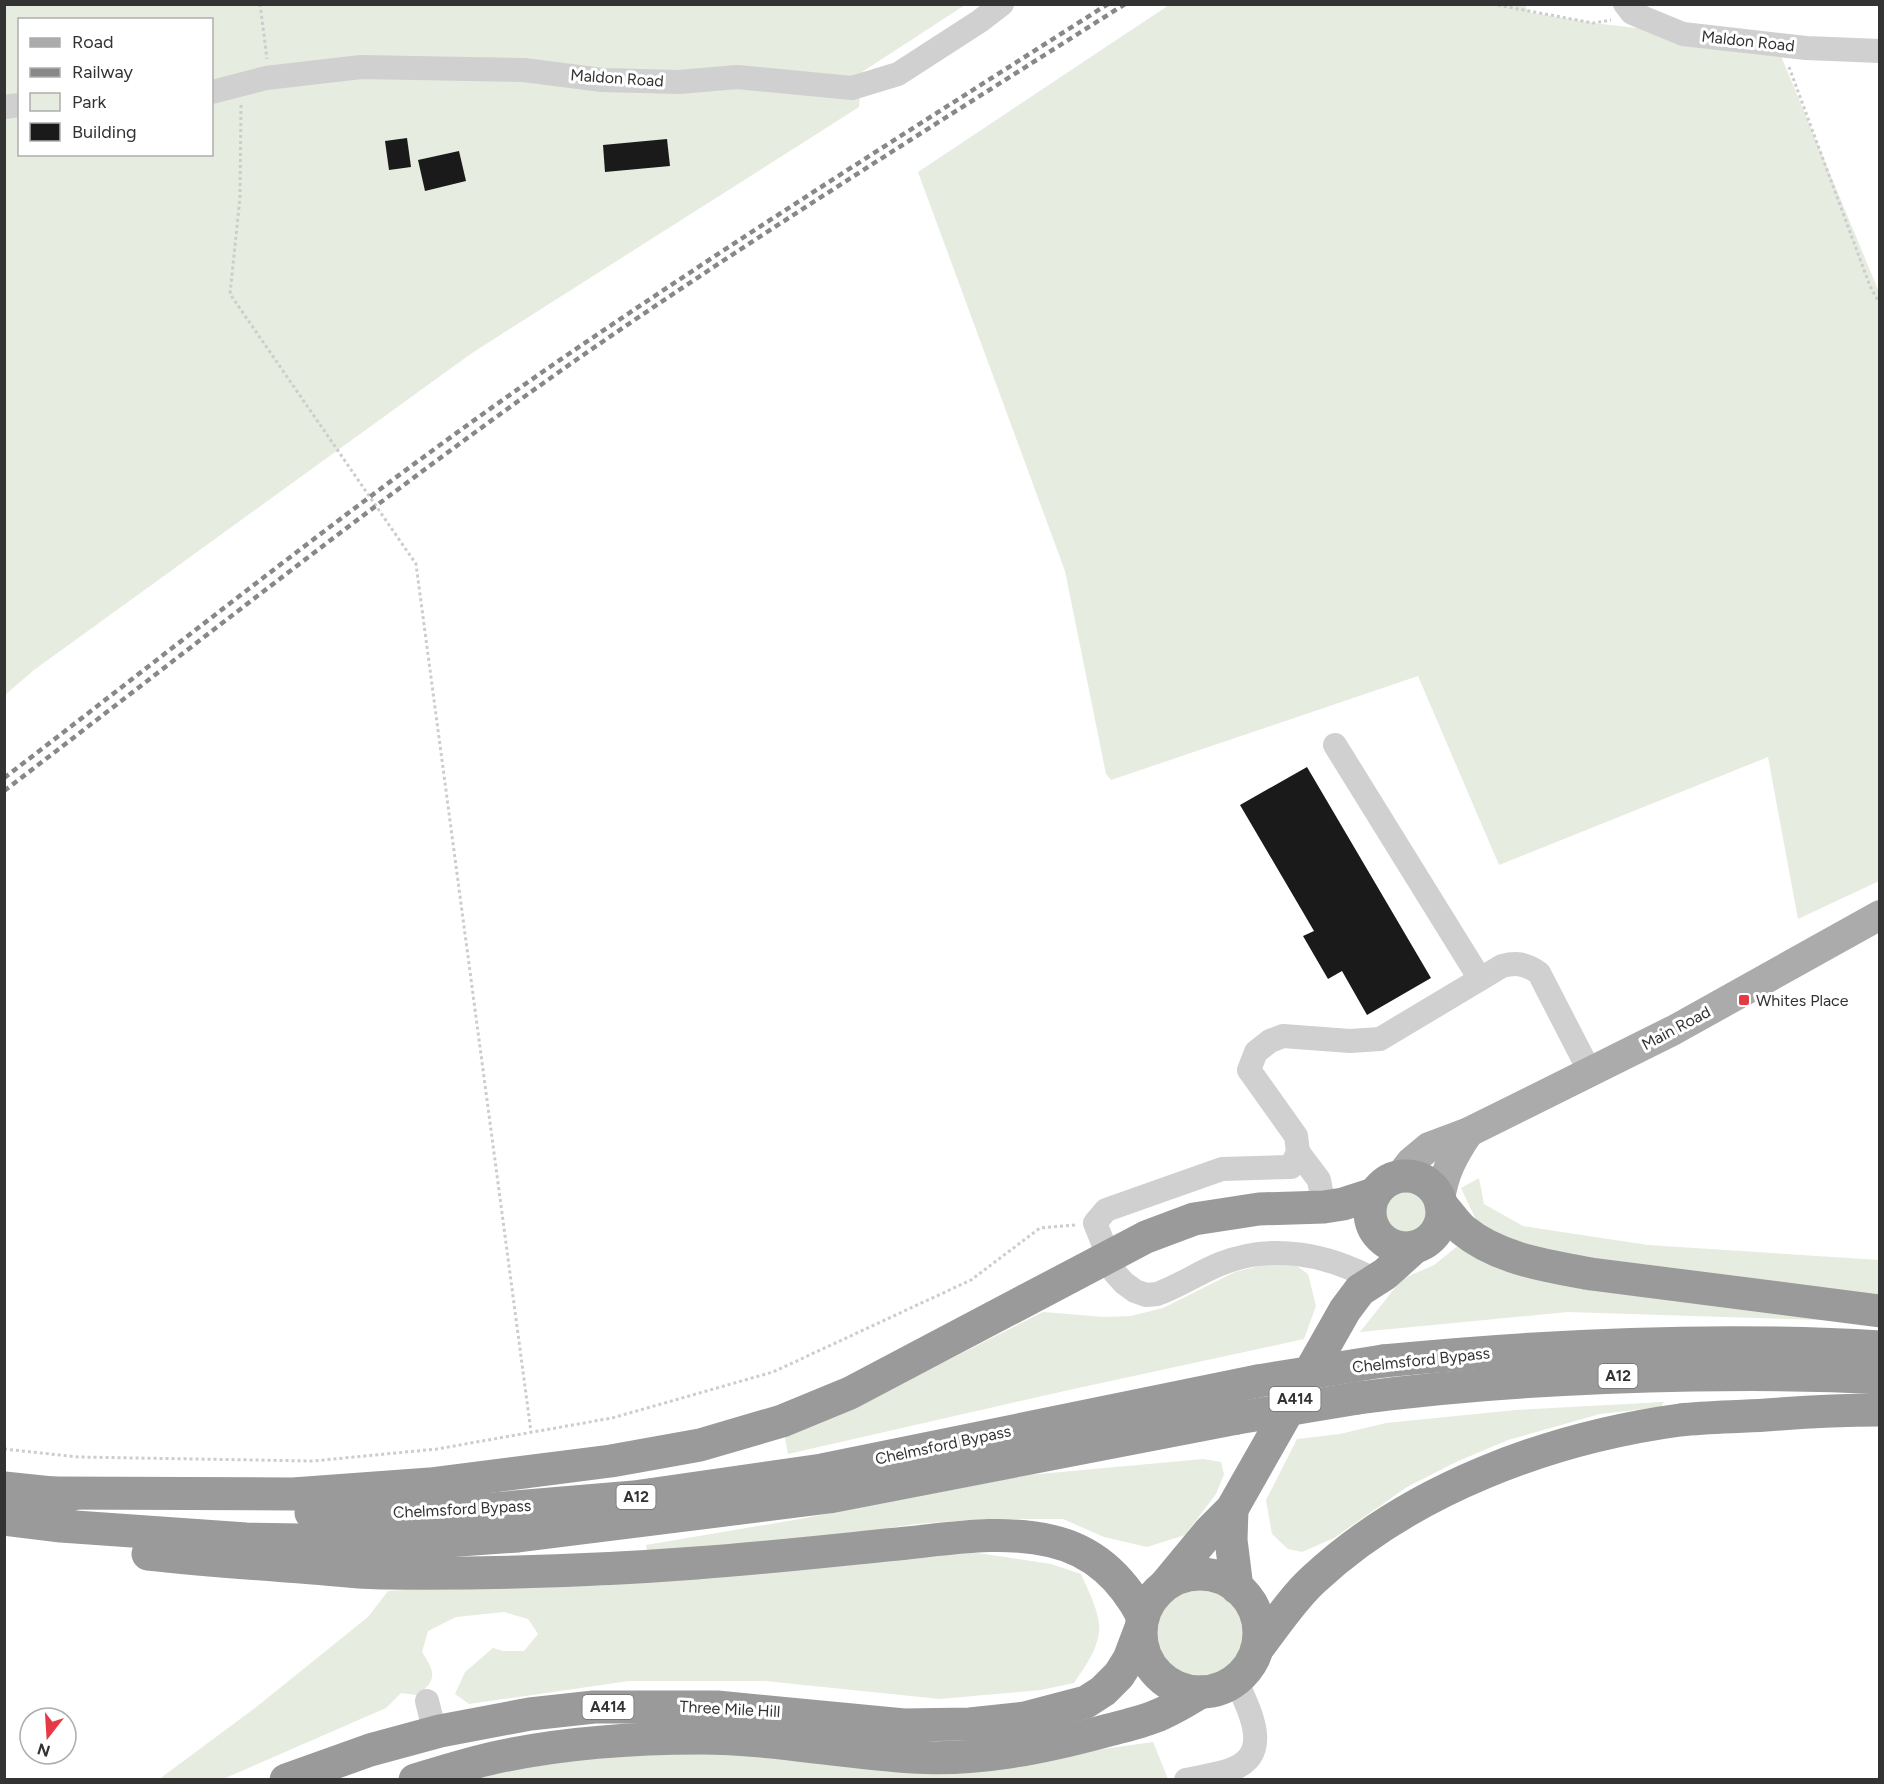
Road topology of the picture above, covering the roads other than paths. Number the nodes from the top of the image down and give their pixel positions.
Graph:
1 (1002, 4) edge
2 (1629, 9) edge
3 (1880, 51) edge
4 (213, 92) edge
5 (1335, 745) dead end
6 (1880, 915) edge
7 (1480, 979) junction
8 (1590, 1072) junction
9 (1469, 1132) junction
10 (1298, 1152) junction
11 (1387, 1185) junction
12 (1441, 1203) junction
13 (1324, 1207) junction
14 (1373, 1227) junction
15 (1415, 1247) junction
16 (1110, 1256) junction
17 (1366, 1281) junction
18 (1880, 1311) edge
19 (1880, 1347) edge
20 (1880, 1378) edge
21 (1880, 1410) edge
22 (4, 1488) edge
23 (50, 1493) junction
24 (1232, 1509) junction
25 (4, 1519) edge
26 (4, 1536) edge
27 (1166, 1584) junction
28 (1237, 1588) junction
29 (1142, 1623) junction
30 (1257, 1649) junction
31 (1236, 1680) junction
32 (1201, 1692) junction
33 (427, 1701) dead end
34 (435, 1733) junction
35 (286, 1779) edge
36 (415, 1779) edge
37 (1186, 1779) edge

1 - 4 street, Maldon Road
2 - 3 street, Maldon Road
5 - 7 street
6 - 8 main road, Main Road
7 - 8 street
7 - 10 street
8 - 9 main road, Main Road
9 - 11 main road, Main Road
9 - 12 main road
10 - 13 street
10 - 16 street
11 - 12 highway
11 - 13 highway, A12
11 - 14 highway
12 - 15 highway
12 - 18 highway
13 - 16 highway, A12
14 - 15 highway
14 - 17 highway, A414
15 - 17 highway, A414
16 - 17 street
16 - 23 highway, A12
17 - 24 highway, A414
19 - 23 highway, Chelmsford Bypass / A12, bridge
20 - 25 highway, Chelmsford Bypass / A12, bridge
21 - 30 highway
22 - 23 highway, Chelmsford Bypass / A12
24 - 27 highway, A414
24 - 28 highway, A414
26 - 29 highway
27 - 28 highway
27 - 29 highway
28 - 30 highway
29 - 32 highway
29 - 34 highway, Three Mile Hill / A414
30 - 31 highway
31 - 32 highway
31 - 37 street
32 - 36 highway, Three Mile Hill / A414
33 - 34 street
34 - 35 highway, Three Mile Hill / A414

